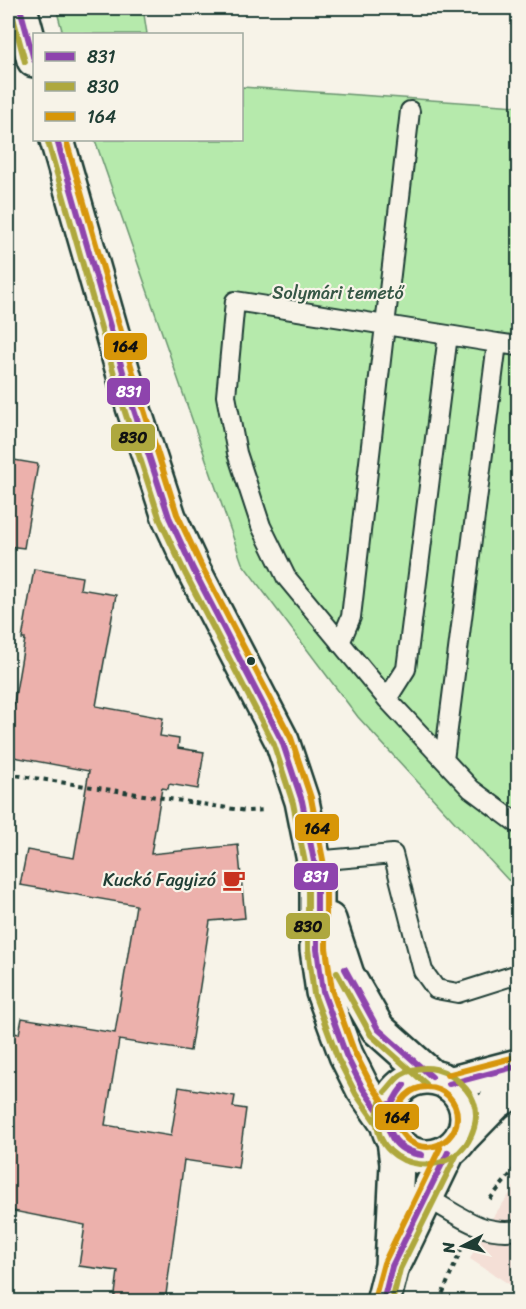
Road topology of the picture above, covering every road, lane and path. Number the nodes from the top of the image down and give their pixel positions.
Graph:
1 (20, 8) edge
2 (33, 56) edge
3 (410, 111) dead end
4 (57, 141) edge
5 (385, 324) junction
6 (448, 335) junction
7 (497, 343) junction
8 (519, 346) edge
9 (340, 643) junction
10 (387, 699) junction
11 (444, 760) junction
12 (8, 774) edge
13 (267, 810) dead end
14 (519, 824) edge
15 (315, 871) junction
16 (519, 974) edge
17 (519, 1066) edge
18 (441, 1080) junction
19 (519, 1089) edge
20 (390, 1131) junction
21 (455, 1144) junction
22 (426, 1197) junction
23 (519, 1230) edge
24 (392, 1266) junction
25 (383, 1302) edge

1 - 2 street
3 - 5 lane
4 - 15 street
5 - 6 lane
5 - 9 lane
5 - 9 lane
6 - 7 lane
6 - 10 lane
7 - 8 lane
7 - 11 lane
9 - 10 lane
10 - 11 lane
11 - 14 lane
12 - 13 path
15 - 16 lane
15 - 18 street
15 - 20 street
17 - 18 street
18 - 20 street
18 - 21 street
19 - 21 street
20 - 21 street
20 - 24 street
21 - 22 street
22 - 23 lane
22 - 24 street
24 - 25 street

